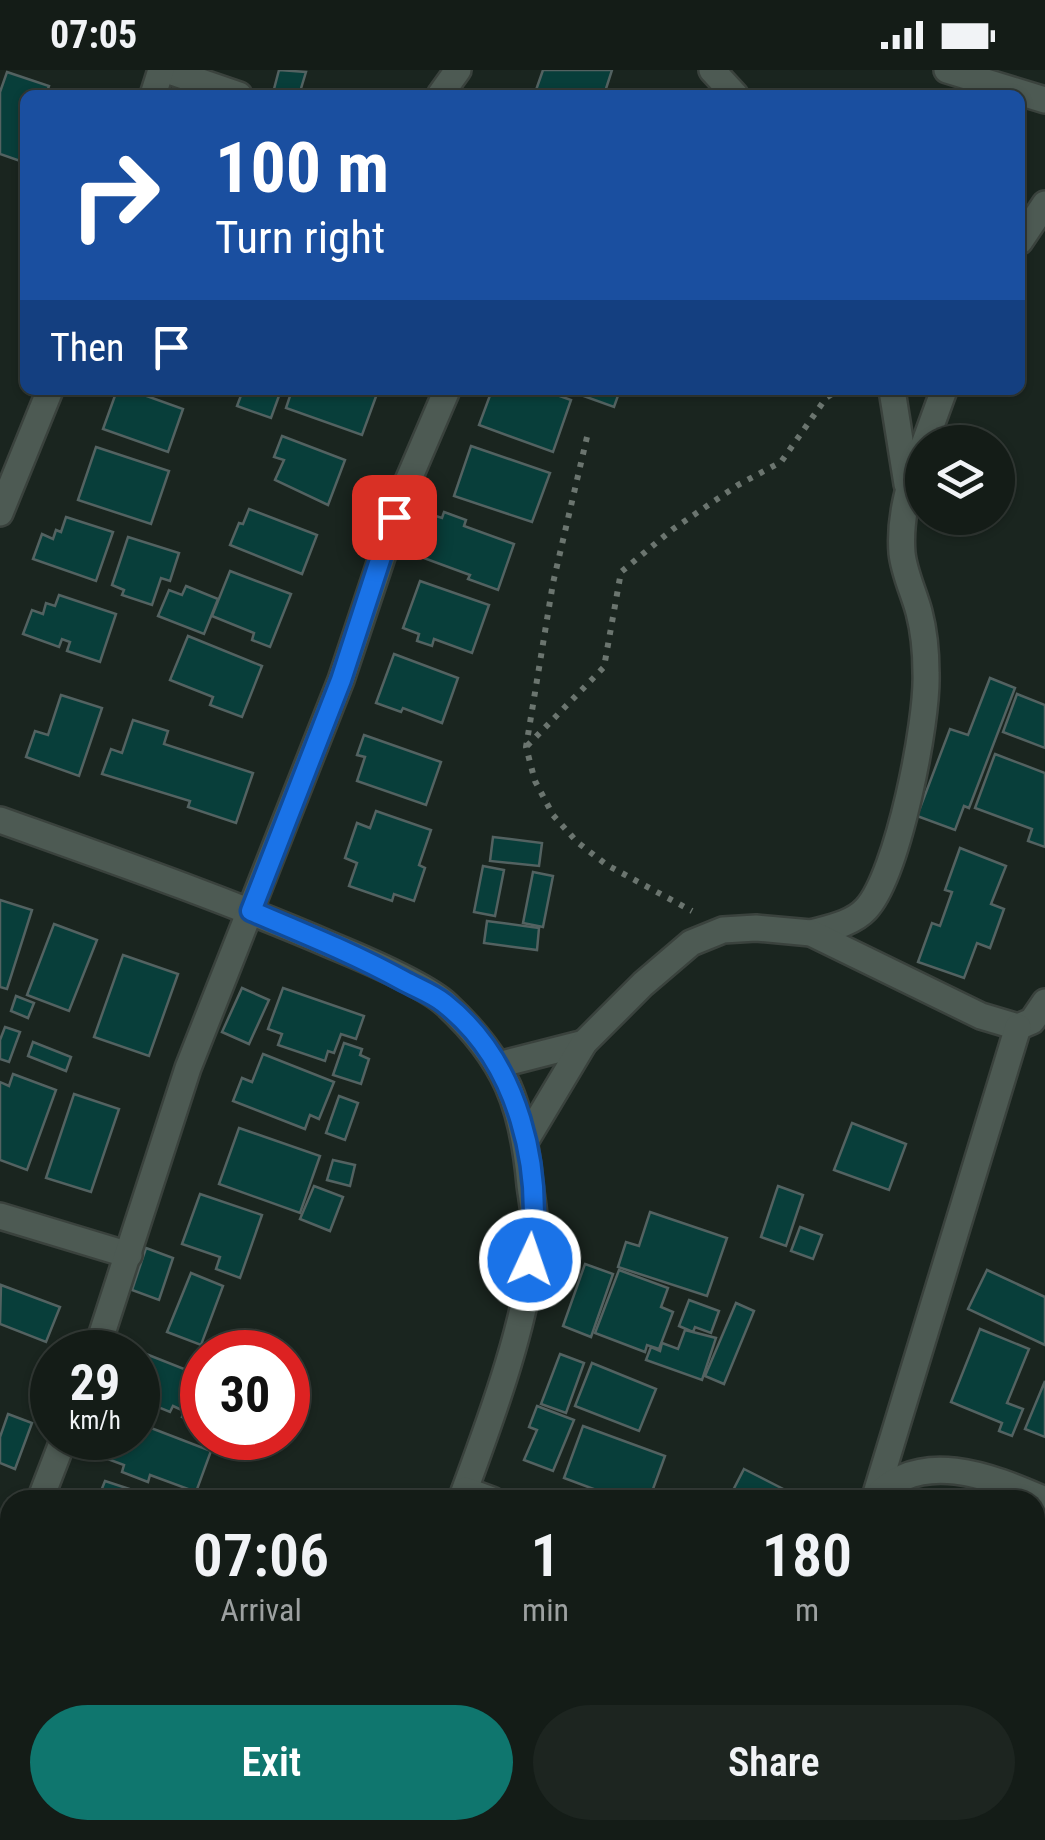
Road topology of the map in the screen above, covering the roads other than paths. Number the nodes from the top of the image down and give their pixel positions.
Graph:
1 (164, 70) edge
2 (712, 70) edge
3 (947, 70) edge
4 (224, 90) edge
5 (730, 90) edge
6 (1012, 90) edge
7 (1045, 204) edge
8 (1025, 234) edge
9 (48, 395) edge
10 (445, 395) edge
11 (893, 395) edge
12 (942, 395) edge
13 (931, 425) edge
14 (905, 470) edge
15 (905, 508) edge
16 (0, 513) edge
17 (0, 820) edge
18 (251, 911) junction
19 (810, 933) junction
20 (1045, 1002) edge
21 (1018, 1027) junction
22 (584, 1044) junction
23 (498, 1065) junction
24 (526, 1140) junction
25 (0, 1216) edge
26 (129, 1255) junction
27 (103, 1330) edge
28 (55, 1460) edge
29 (44, 1490) edge
30 (465, 1490) edge
31 (876, 1490) edge
32 (884, 1490) edge
33 (1017, 1490) edge

1 - 4 street
2 - 5 street
3 - 6 street
7 - 8 street
9 - 16 street
10 - 18 street
11 - 14 street
12 - 13 street
15 - 19 street
17 - 18 street
18 - 23 street
18 - 26 street
19 - 21 street
19 - 22 street
20 - 21 street
21 - 31 street
22 - 23 street
22 - 24 street
23 - 24 street
24 - 30 street
25 - 26 street
26 - 27 street
28 - 29 street
32 - 33 street

